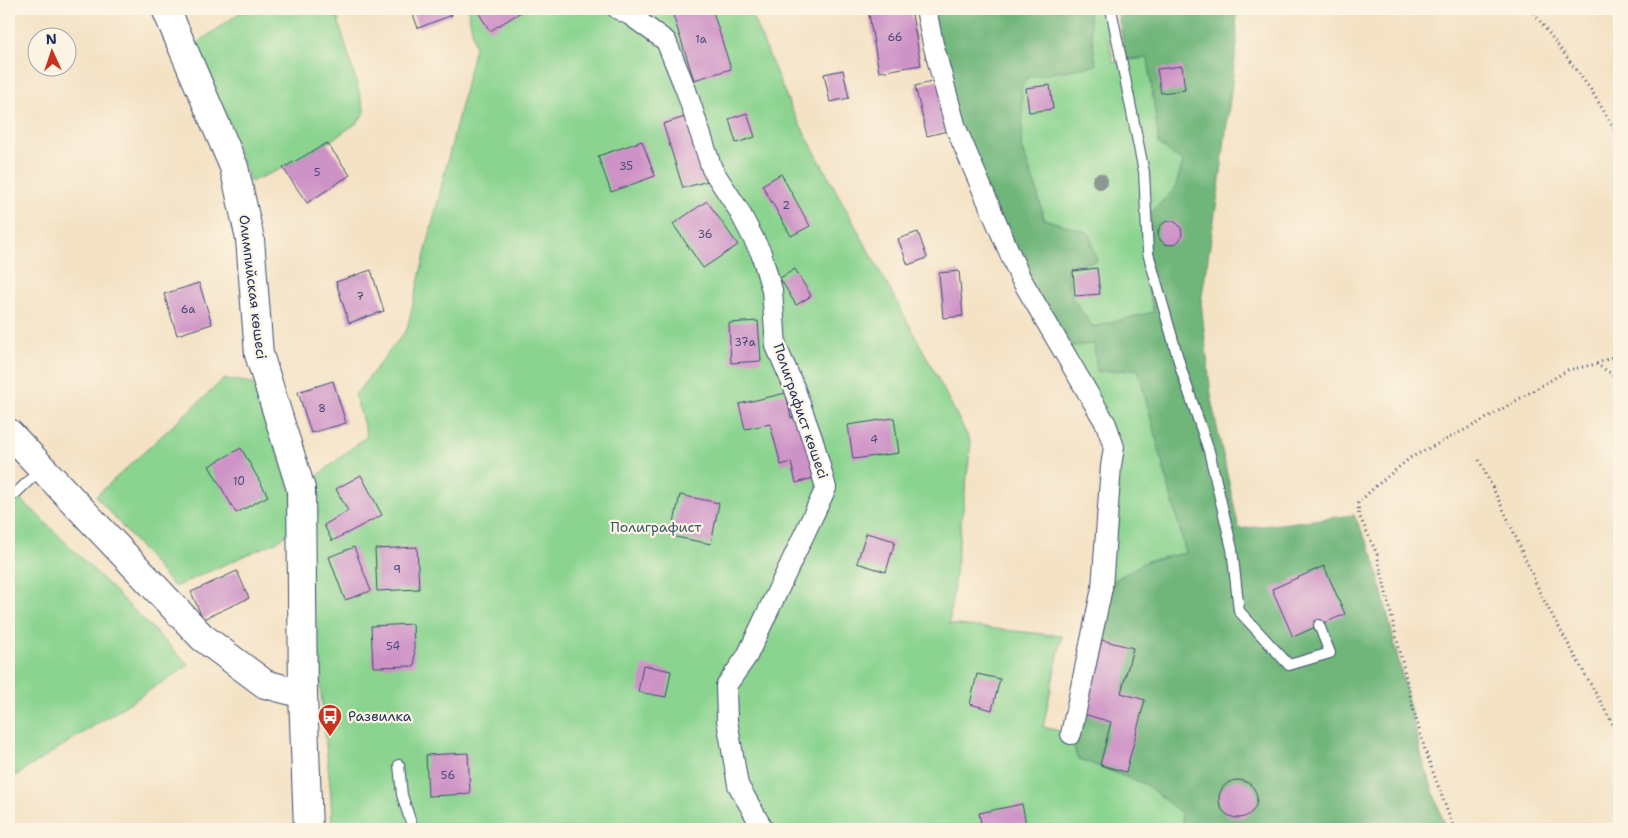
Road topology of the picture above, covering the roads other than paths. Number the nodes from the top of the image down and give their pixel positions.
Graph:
1 (166, 9) edge
2 (618, 9) edge
3 (926, 9) edge
4 (1110, 9) edge
5 (9, 433) edge
6 (42, 468) junction
7 (9, 493) edge
8 (1319, 625) dead end
9 (303, 694) junction
10 (1071, 734) dead end
11 (399, 765) dead end
12 (308, 829) edge
13 (413, 829) edge
14 (763, 829) edge

1 - 9 street, Олимпийская көшесі
2 - 14 street, Полиграфист көшесі
3 - 10 street
4 - 8 lane
5 - 6 street
6 - 7 lane
6 - 9 street
9 - 12 street, Олимпийская көшесі
11 - 13 lane

